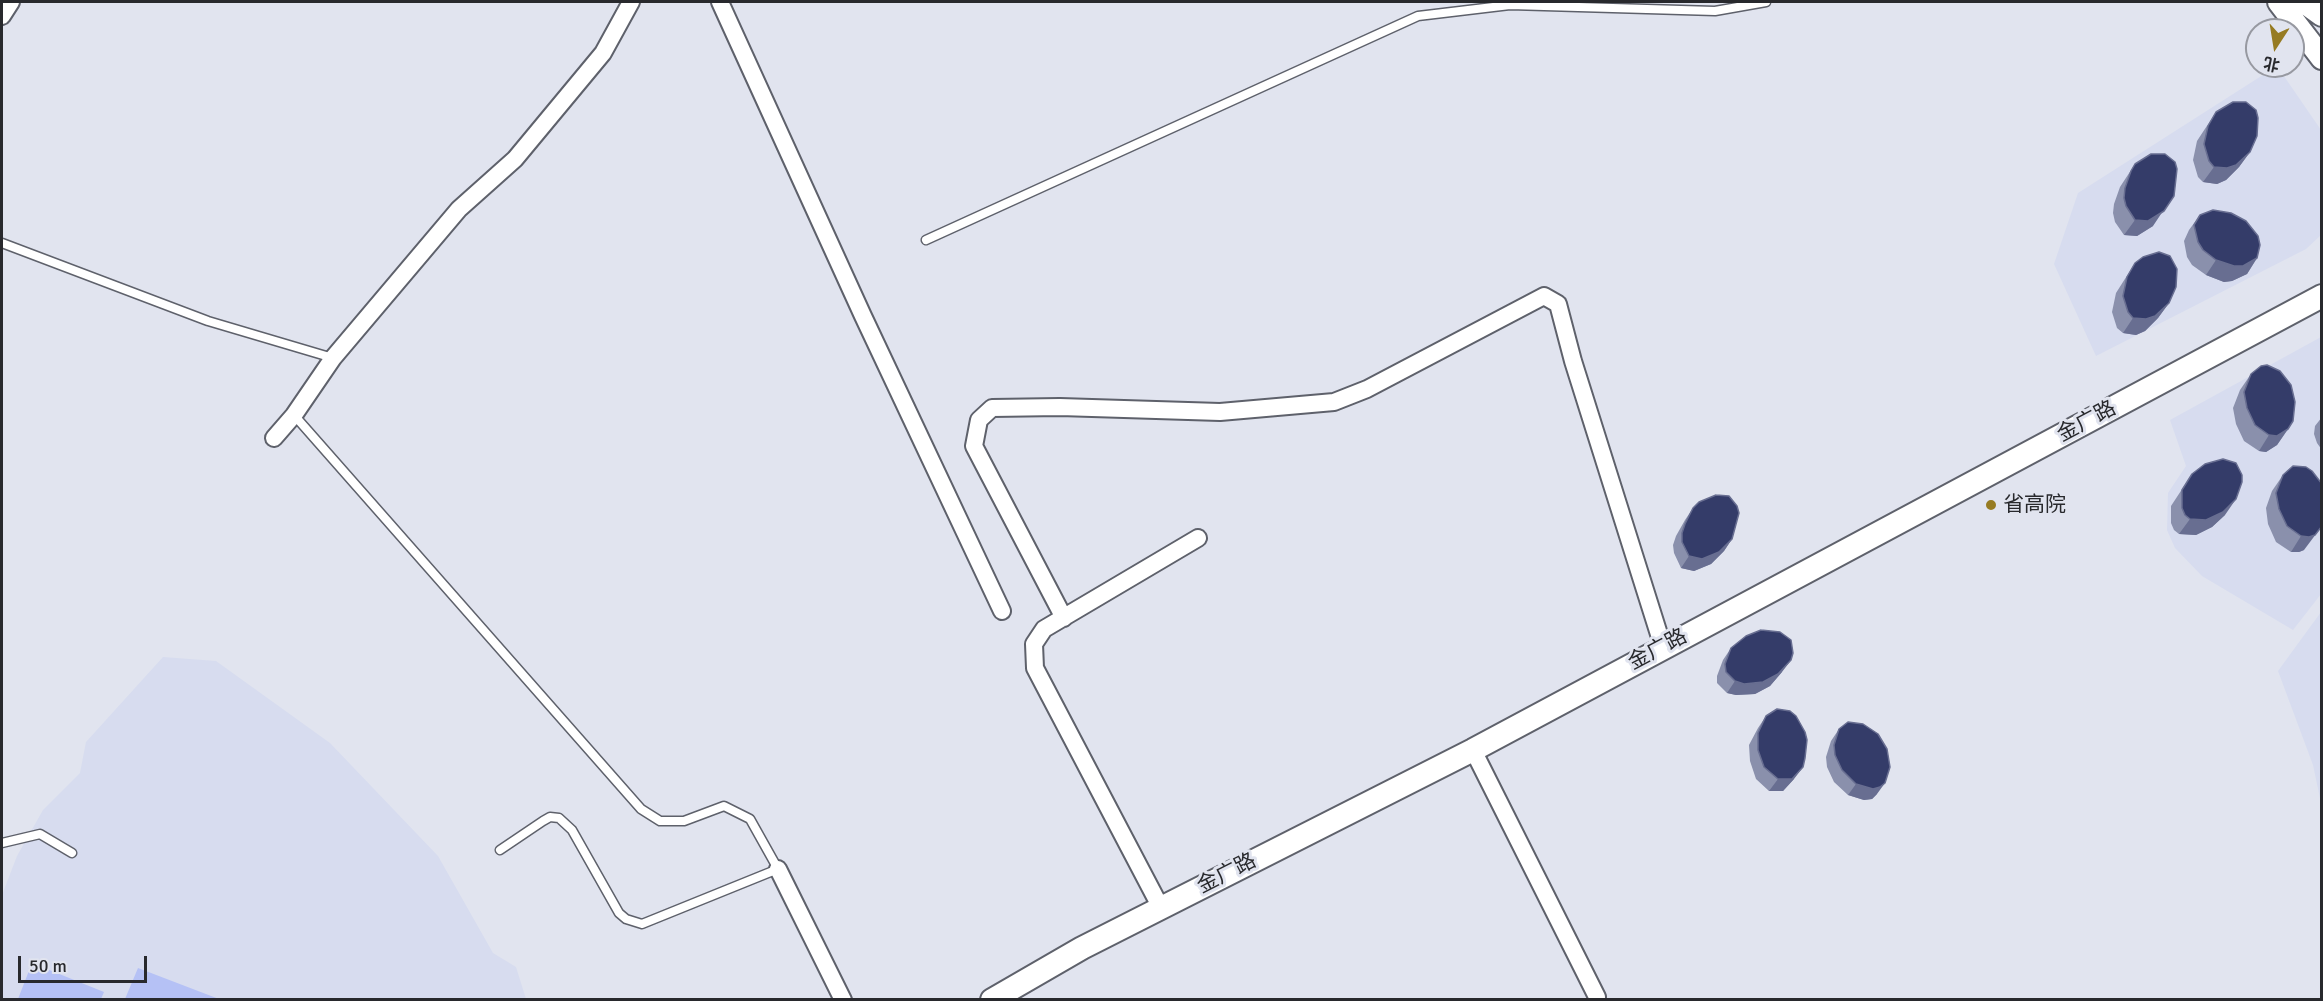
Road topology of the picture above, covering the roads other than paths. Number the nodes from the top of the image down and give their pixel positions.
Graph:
1 (11, 2) edge
2 (631, 2) edge
3 (720, 2) edge
4 (1766, 2) edge
5 (2279, 2) edge
6 (2304, 2) edge
7 (2322, 15) edge
8 (2, 16) edge
9 (2322, 58) edge
10 (926, 240) dead end
11 (2, 243) edge
12 (2322, 296) edge
13 (333, 358) junction
14 (294, 415) junction
15 (274, 438) dead end
16 (1198, 538) dead end
17 (1002, 611) dead end
18 (1064, 618) junction
19 (1663, 647) junction
20 (1473, 750) junction
21 (2, 843) edge
22 (500, 850) dead end
23 (72, 853) dead end
24 (778, 869) junction
25 (1161, 908) junction
26 (1597, 997) dead end
27 (843, 999) edge
28 (992, 999) edge

1 - 8 street
2 - 13 street
3 - 17 street
4 - 10 lane
5 - 9 street
6 - 7 street
11 - 13 lane
12 - 19 street, 金广路
13 - 14 street
14 - 15 street
14 - 24 lane
16 - 18 street
18 - 19 street
18 - 25 street
19 - 20 street, 金广路
20 - 25 street, 金广路
20 - 26 street
21 - 23 lane
22 - 24 lane
24 - 27 street
25 - 28 street, 金广路

